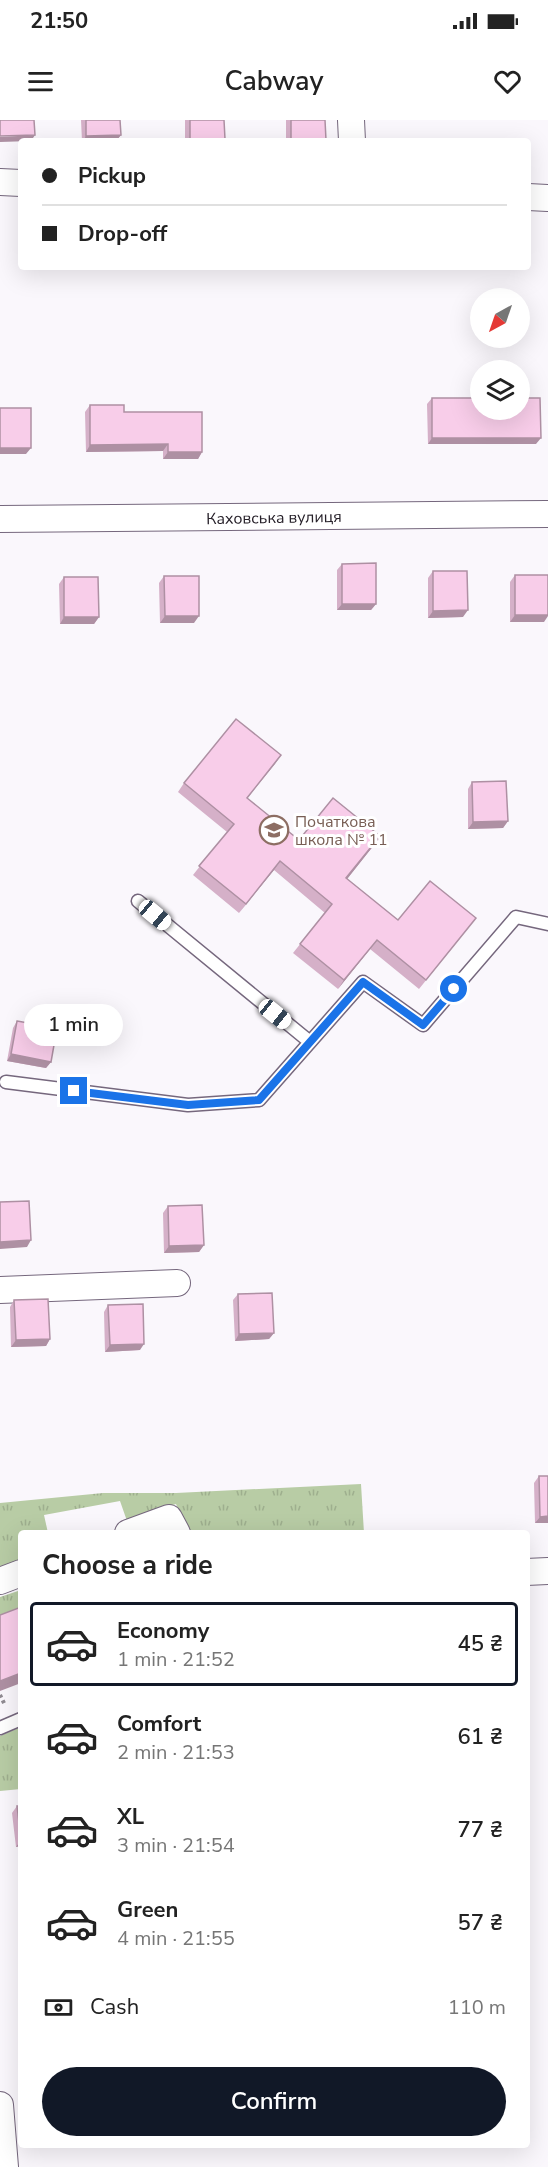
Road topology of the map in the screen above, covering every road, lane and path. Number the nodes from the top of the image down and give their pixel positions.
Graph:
1 (351, 120) edge
2 (351, 138) edge
3 (0, 182) edge
4 (18, 183) edge
5 (531, 197) edge
6 (548, 198) edge
7 (548, 514) edge
8 (0, 519) edge
9 (138, 900) dead end
10 (548, 924) edge
11 (310, 1042) junction
12 (6, 1082) dead end
13 (177, 1283) dead end
14 (0, 1290) edge
15 (136, 1530) edge
16 (176, 1530) edge
17 (548, 1571) edge
18 (530, 1572) edge
19 (18, 1574) edge
20 (0, 1581) edge
21 (18, 1720) edge
22 (0, 1728) edge
23 (0, 2105) edge
24 (5, 2167) edge

1 - 2 street
3 - 4 street
5 - 6 street
7 - 8 street, Каховська вулиця
9 - 11 lane
10 - 11 lane
11 - 12 lane
13 - 14 street
15 - 16 street
17 - 18 street
19 - 20 street
21 - 22 lane
23 - 24 street

